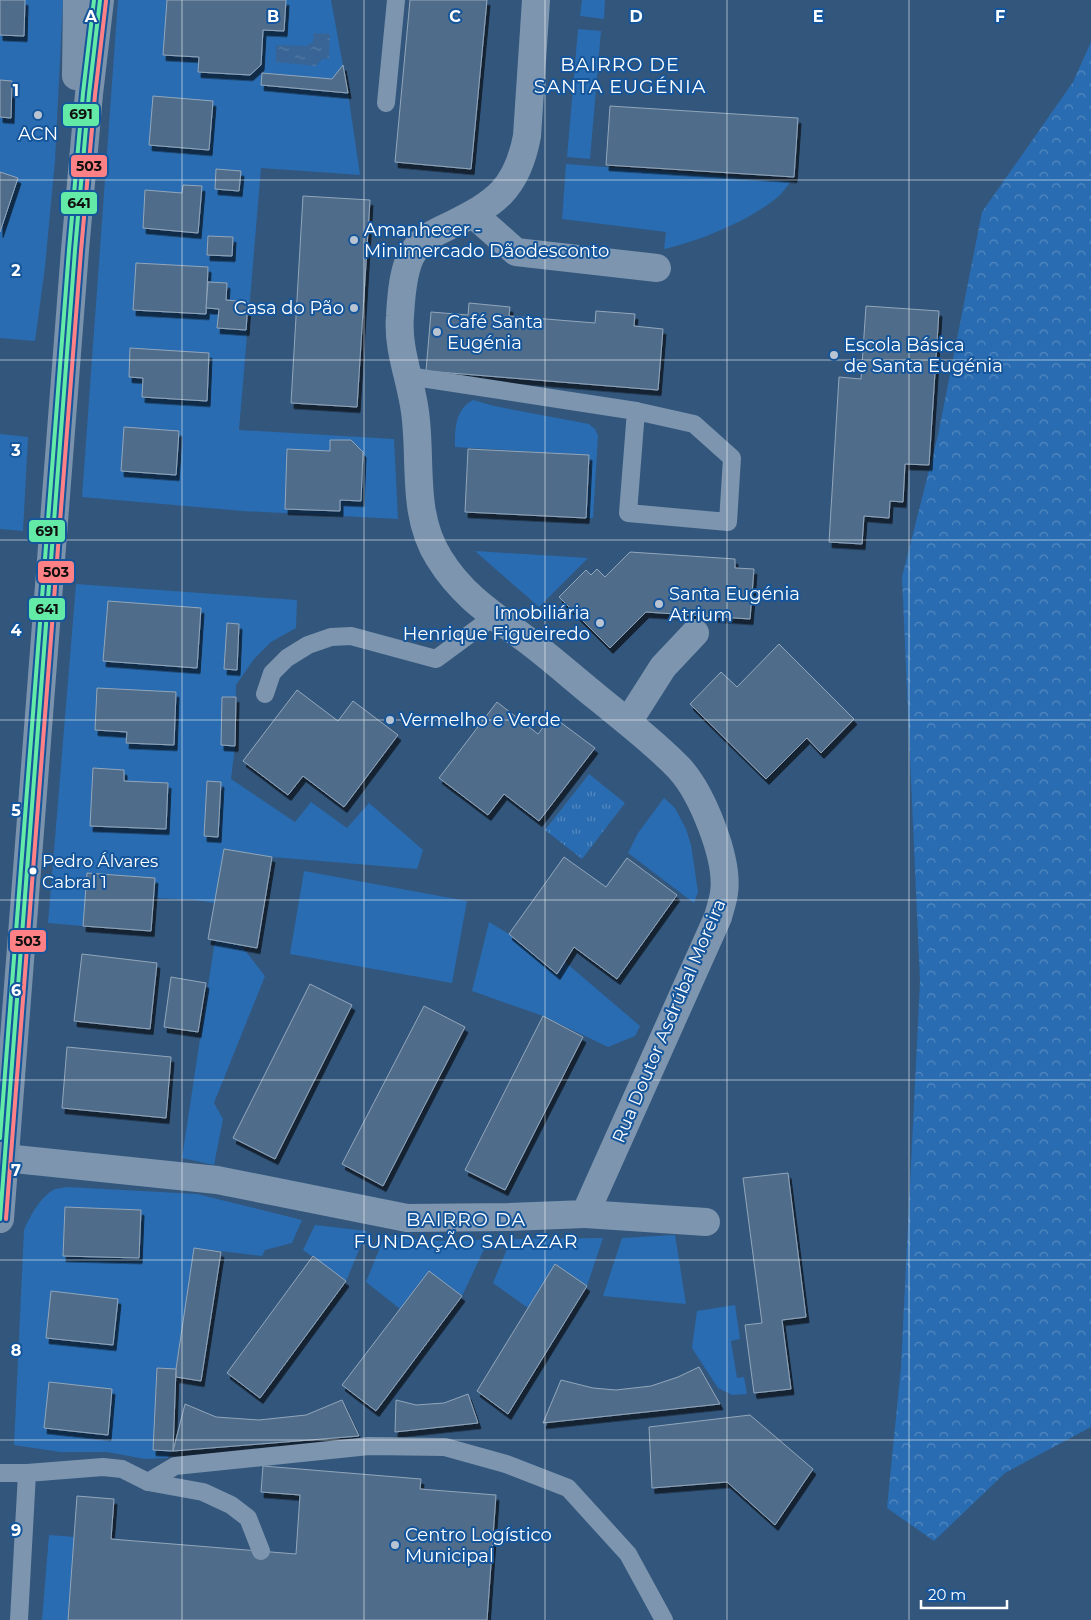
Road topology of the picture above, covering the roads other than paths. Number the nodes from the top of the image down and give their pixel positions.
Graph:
1 (77, 0) edge
2 (100, 0) edge
3 (396, 0) edge
4 (536, 0) edge
5 (386, 102) dead end
6 (473, 214) junction
7 (75, 250) junction
8 (657, 268) dead end
9 (408, 376) junction
10 (636, 411) junction
11 (493, 617) junction
12 (695, 633) dead end
13 (265, 694) dead end
14 (628, 722) junction
15 (5, 1158) junction
16 (585, 1214) junction
17 (0, 1219) edge
18 (706, 1222) dead end
19 (0, 1473) edge
20 (27, 1473) junction
21 (148, 1482) junction
22 (261, 1551) dead end
23 (18, 1620) edge
24 (664, 1620) edge

1 - 7 main road
2 - 7 main road
3 - 5 lane
4 - 6 street, Rua Doutor Asdrúbal Moreira
6 - 8 street
6 - 9 street, Rua Doutor Asdrúbal Moreira
7 - 15 main road
9 - 10 lane
9 - 11 street, Rua Doutor Asdrúbal Moreira
10 - 10 lane
11 - 13 lane
11 - 14 street, Rua Doutor Asdrúbal Moreira
12 - 14 street
14 - 16 street, Rua Doutor Asdrúbal Moreira
15 - 16 street
15 - 17 main road
16 - 18 street
19 - 20 lane
20 - 21 lane
20 - 23 lane
21 - 22 lane
21 - 24 lane

